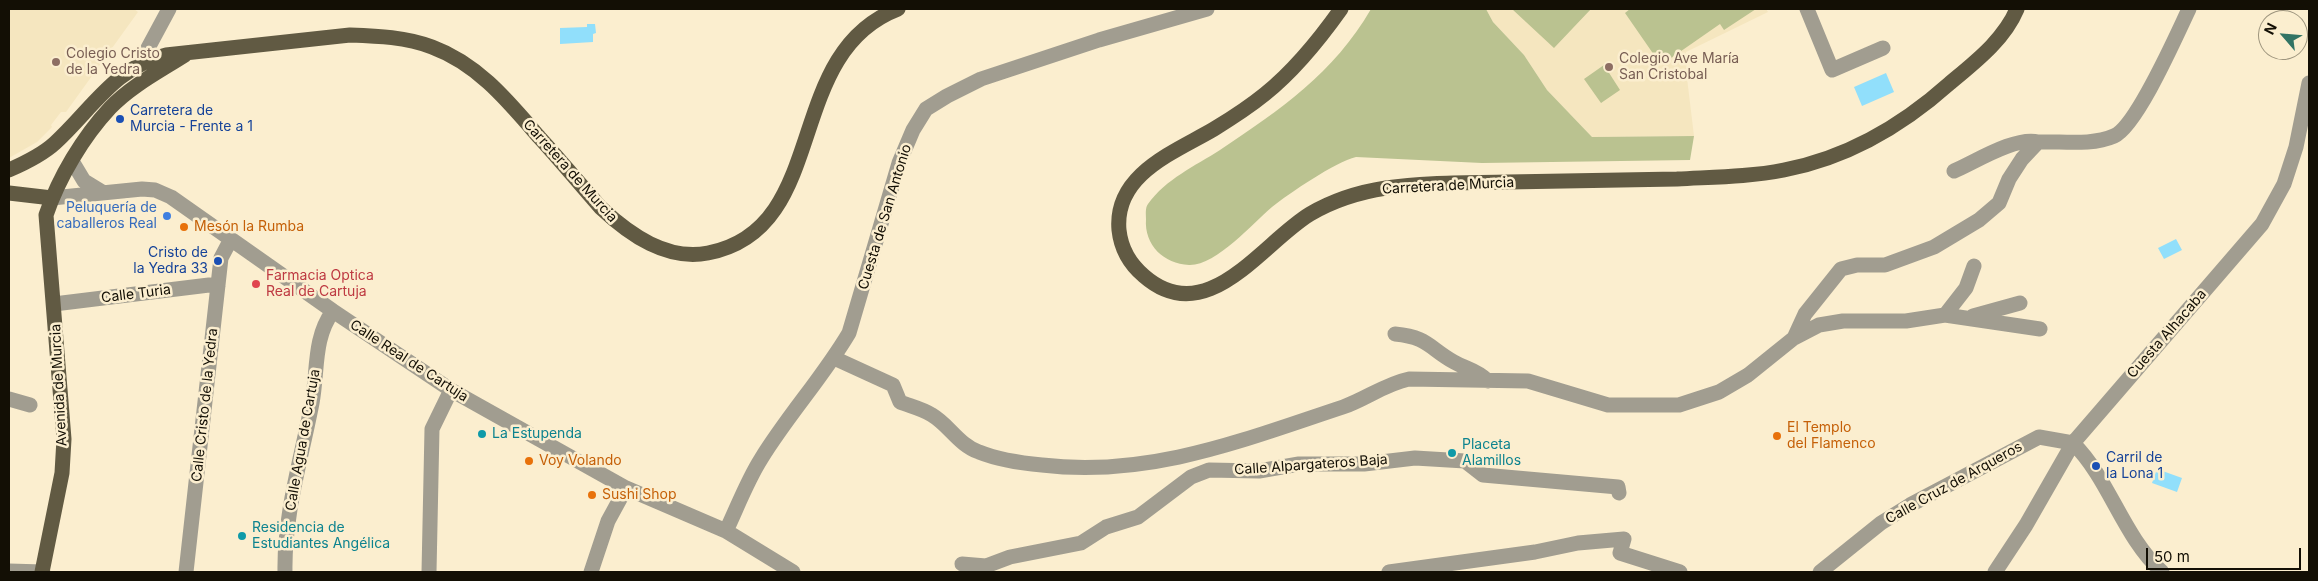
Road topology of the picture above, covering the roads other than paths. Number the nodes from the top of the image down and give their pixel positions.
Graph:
1 (169, 9) edge
2 (898, 9) edge
3 (1207, 9) edge
4 (1341, 9) edge
5 (1808, 9) edge
6 (2017, 9) edge
7 (2189, 9) edge
8 (1883, 48) dead end
9 (186, 54) junction
10 (149, 59) junction
11 (2309, 83) edge
12 (111, 107) junction
13 (2038, 142) junction
14 (72, 162) junction
15 (9, 170) edge
16 (1954, 171) dead end
17 (102, 192) junction
18 (9, 193) edge
19 (52, 198) junction
20 (231, 239) junction
21 (1974, 266) dead end
22 (218, 286) junction
23 (54, 304) junction
24 (2020, 304) dead end
25 (333, 311) junction
26 (1945, 315) junction
27 (1969, 318) junction
28 (2040, 329) dead end
29 (1395, 334) dead end
30 (1794, 338) junction
31 (834, 358) junction
32 (1488, 381) junction
33 (451, 390) junction
34 (9, 399) edge
35 (30, 405) dead end
36 (2073, 443) junction
37 (1212, 450) junction
38 (1217, 469) junction
39 (626, 488) junction
40 (1619, 493) dead end
41 (726, 531) junction
42 (962, 564) dead end
43 (9, 571) edge
44 (1998, 571) edge
45 (42, 572) edge
46 (186, 572) edge
47 (285, 572) edge
48 (429, 572) edge
49 (591, 572) edge
50 (794, 572) edge
51 (807, 572) edge
52 (1389, 572) edge
53 (1680, 572) edge
54 (1820, 572) edge
55 (2162, 572) edge

1 - 10 street
2 - 9 main road, Carretera de Murcia
3 - 31 street, Cuesta de San Antonio
4 - 6 main road, Carretera de Murcia
5 - 8 street
7 - 13 street
9 - 10 main road, Carretera de Murcia
9 - 12 main road, Carretera de Murcia
10 - 12 main road, Carretera de Murcia
10 - 15 main road, Carretera de Murcia
11 - 36 street, Cuesta Alhacaba
12 - 14 main road, Carretera de Murcia
13 - 16 street
13 - 30 street
14 - 17 street
14 - 19 main road, Carretera de Murcia
17 - 19 street, Calle Real de Cartuja
17 - 20 street, Calle Real de Cartuja
18 - 19 main road
19 - 23 main road, Avenida de Murcia
20 - 22 street, Calle Cristo de la Yedra
20 - 25 street, Calle Real de Cartuja
21 - 26 street
22 - 23 street, Calle Turia
22 - 46 street, Calle Cristo de la Yedra
23 - 45 main road, Avenida de Murcia
24 - 27 street
25 - 33 street, Calle Real de Cartuja
25 - 47 street, Calle Agua de Cartuja
26 - 27 street
26 - 30 street
27 - 28 street
29 - 32 street
30 - 32 street
31 - 37 street
31 - 41 street, Cuesta de San Antonio
32 - 37 street
33 - 39 street, Calle Real de Cartuja
33 - 48 street
34 - 35 street
36 - 44 street, Cuesta Alhacaba
36 - 54 street, Calle Cruz de Arqueros
36 - 55 street
37 - 38 street
38 - 40 street, Calle Alpargateros Baja
38 - 42 street, Calle Alpargateros Baja
39 - 41 street, Calle Real de Cartuja
39 - 49 street
41 - 50 street, Calle Real de Cartuja
41 - 51 street, Calle Real de Cartuja
43 - 45 street
52 - 53 street

